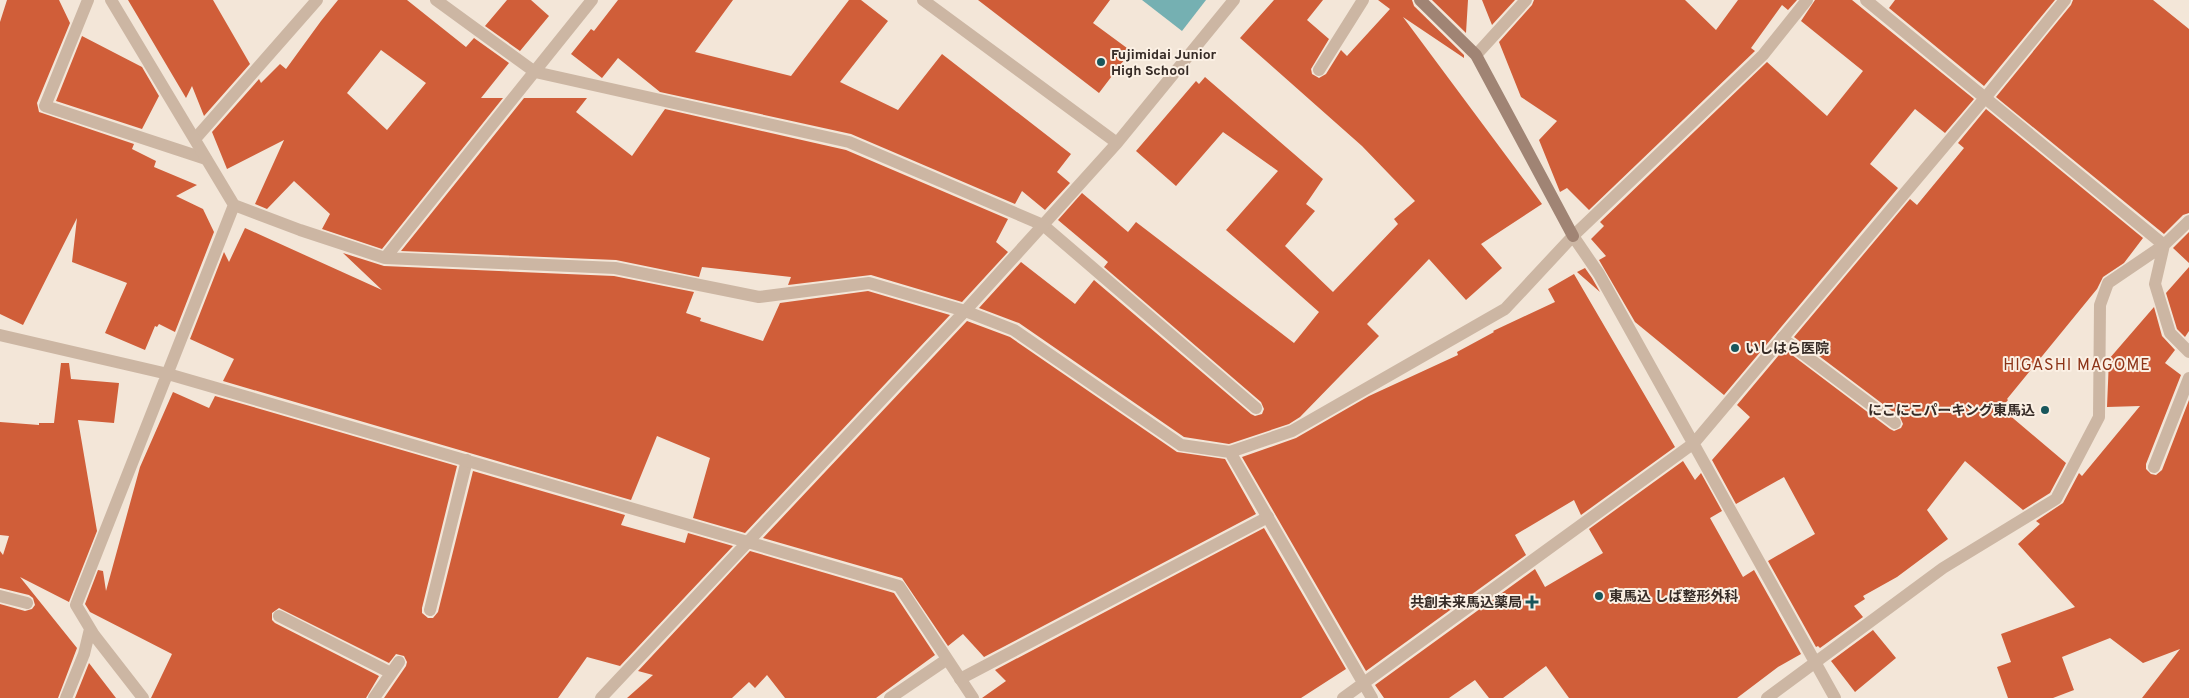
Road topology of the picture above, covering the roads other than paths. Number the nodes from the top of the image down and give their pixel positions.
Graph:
1 (88, 0) edge
2 (111, 0) edge
3 (316, 0) edge
4 (436, 0) edge
5 (592, 0) edge
6 (923, 0) edge
7 (1234, 0) edge
8 (1363, 0) edge
9 (1420, 0) edge
10 (1526, 0) edge
11 (1807, 0) edge
12 (1866, 0) edge
13 (2065, 0) edge
14 (1476, 55) junction
15 (1319, 70) dead end
16 (534, 72) junction
17 (1985, 98) junction
18 (195, 139) junction
19 (1116, 143) junction
20 (206, 159) junction
21 (234, 205) junction
22 (2189, 221) edge
23 (1043, 225) junction
24 (1574, 236) junction
25 (2164, 245) junction
26 (384, 258) junction
27 (965, 311) junction
28 (0, 336) edge
29 (1782, 338) junction
30 (2189, 352) edge
31 (168, 374) junction
32 (2189, 378) edge
33 (1256, 408) dead end
34 (1895, 423) dead end
35 (1694, 443) junction
36 (1230, 452) junction
37 (467, 460) junction
38 (2154, 467) dead end
39 (1268, 518) junction
40 (749, 541) junction
41 (0, 596) edge
42 (27, 603) dead end
43 (430, 610) dead end
44 (279, 616) dead end
45 (90, 629) junction
46 (946, 660) junction
47 (399, 662) dead end
48 (1814, 662) junction
49 (392, 673) junction
50 (960, 679) junction
51 (1364, 684) junction
52 (66, 698) edge
53 (143, 698) edge
54 (374, 698) edge
55 (601, 698) edge
56 (890, 698) edge
57 (973, 698) edge
58 (1343, 698) edge
59 (1372, 698) edge
60 (1767, 698) edge
61 (1835, 698) edge

1 - 20 street
2 - 18 street
3 - 18 street
4 - 16 street
5 - 16 street
6 - 19 street
7 - 19 street
8 - 15 street
9 - 14 street
10 - 14 street
11 - 24 street
12 - 17 street
13 - 17 street
14 - 24 street
16 - 23 street
16 - 26 street
17 - 25 street
17 - 29 street
18 - 20 street
19 - 23 street
20 - 21 street
21 - 26 street
21 - 31 street
22 - 25 street
23 - 27 street
23 - 33 street
24 - 35 street
24 - 36 street
25 - 30 street
25 - 48 street
26 - 27 street
27 - 36 street
27 - 40 street
28 - 31 street
29 - 34 street
29 - 35 street
31 - 37 street
31 - 45 street
32 - 38 street
35 - 48 street
35 - 51 street
36 - 39 street
37 - 40 street
37 - 43 street
39 - 50 street
39 - 51 street
40 - 46 street
40 - 55 street
41 - 42 street
44 - 49 street
45 - 52 street
45 - 53 street
46 - 50 street
46 - 56 street
47 - 49 street
48 - 60 street
48 - 61 street
49 - 54 street
50 - 57 street
51 - 58 street
51 - 59 street

